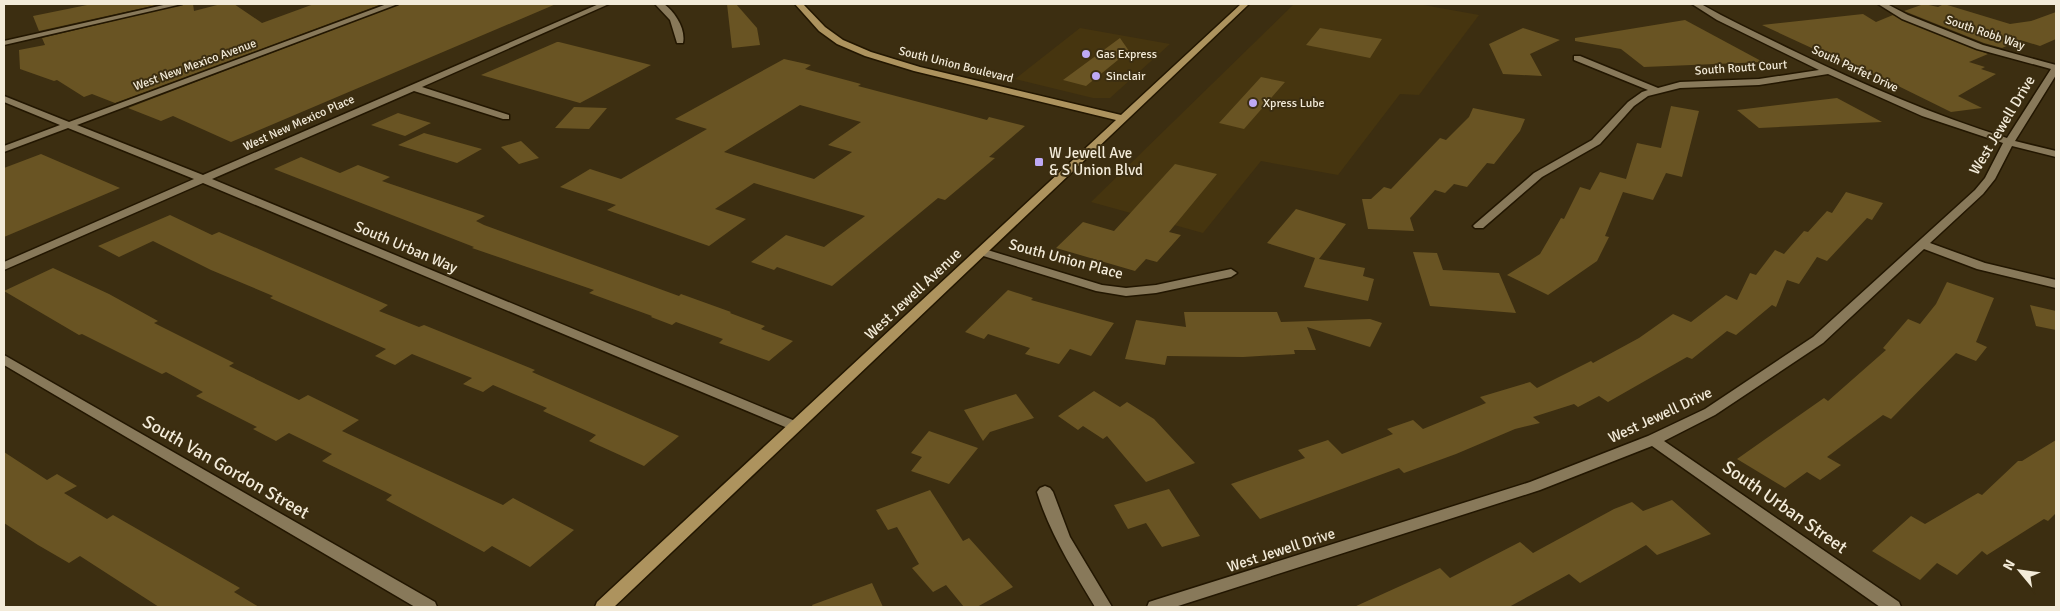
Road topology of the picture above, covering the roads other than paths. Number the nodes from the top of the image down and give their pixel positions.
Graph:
1 (178, 4) edge
2 (394, 4) edge
3 (605, 4) edge
4 (659, 4) edge
5 (799, 4) edge
6 (1245, 4) edge
7 (1696, 4) edge
8 (1882, 4) edge
9 (680, 41) dead end
10 (4, 42) edge
11 (1577, 58) dead end
12 (2056, 68) edge
13 (1829, 71) junction
14 (412, 87) junction
15 (1655, 90) junction
16 (4, 99) edge
17 (506, 117) dead end
18 (1124, 119) junction
19 (67, 125) junction
20 (2009, 142) junction
21 (4, 149) edge
22 (2056, 154) edge
23 (203, 179) junction
24 (1480, 226) dead end
25 (1922, 244) junction
26 (981, 252) junction
27 (4, 266) edge
28 (1232, 274) dead end
29 (2056, 284) edge
30 (4, 359) edge
31 (795, 426) junction
32 (1654, 440) junction
33 (1045, 492) dead end
34 (429, 607) edge
35 (603, 607) edge
36 (1104, 607) edge
37 (1155, 607) edge
38 (1893, 607) edge

1 - 10 street
2 - 19 street, West New Mexico Avenue
3 - 14 street, West New Mexico Place
4 - 9 street
5 - 18 main road, South Union Boulevard
6 - 18 main road, West Jewell Avenue
7 - 13 street, South Parfet Drive
8 - 12 street, South Robb Way
11 - 15 street
12 - 20 street, West Jewell Drive
13 - 15 street, South Routt Court
13 - 20 street, South Parfet Drive
14 - 17 street
14 - 23 street, West New Mexico Place
15 - 24 street, South Routt Court
16 - 19 street, South Urban Way
18 - 26 main road, West Jewell Avenue
19 - 21 street, West New Mexico Avenue
19 - 23 street, South Urban Way
20 - 22 street, South Parfet Drive
20 - 25 street, West Jewell Drive
23 - 27 street, West New Mexico Place
23 - 31 street, South Urban Way
25 - 29 street
25 - 32 street, West Jewell Drive
26 - 28 street, South Union Place
26 - 31 main road, West Jewell Avenue
30 - 34 street, South Van Gordon Street
31 - 35 main road, West Jewell Avenue
32 - 37 street, West Jewell Drive
32 - 38 street, South Urban Street
33 - 36 street

